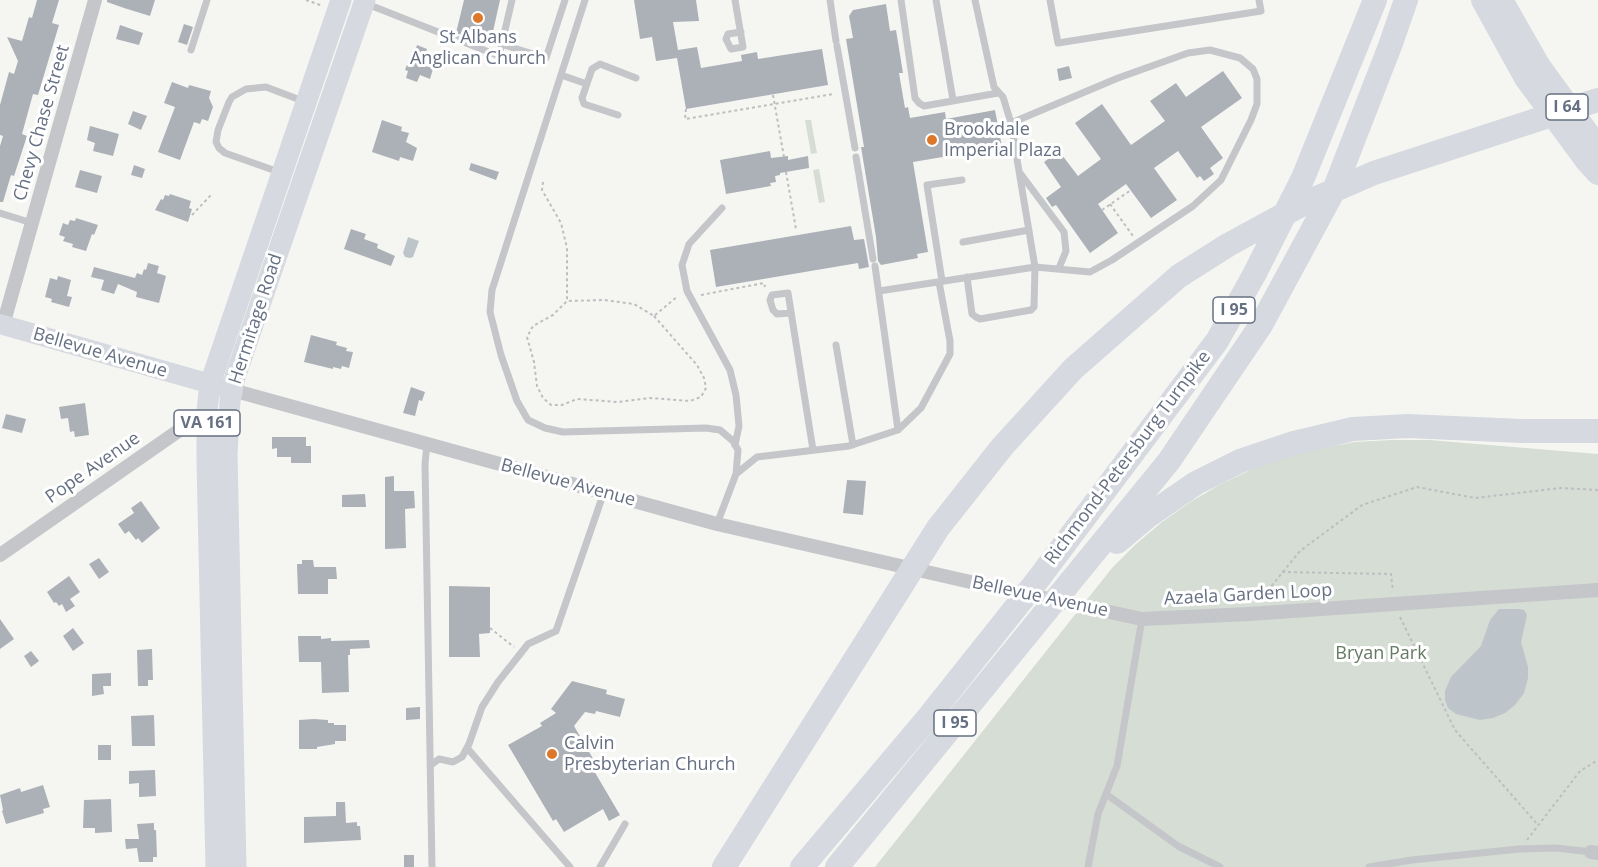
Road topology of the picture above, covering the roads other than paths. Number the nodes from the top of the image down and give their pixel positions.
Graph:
1 (95, 0) edge
2 (207, 0) edge
3 (512, 0) edge
4 (565, 0) edge
5 (585, 0) edge
6 (735, 0) edge
7 (830, 0) edge
8 (901, 0) edge
9 (936, 0) edge
10 (975, 0) edge
11 (1050, 0) edge
12 (1259, 0) edge
13 (1375, 0) edge
14 (1406, 0) edge
15 (1483, 0) edge
16 (1501, 0) edge
17 (365, 2) edge
18 (332, 3) edge
19 (741, 32) dead end
20 (501, 44) junction
21 (191, 50) dead end
22 (1532, 72) junction
23 (561, 75) junction
24 (636, 78) dead end
25 (587, 84) junction
26 (998, 93) junction
27 (953, 100) junction
28 (1598, 100) edge
29 (306, 102) junction
30 (618, 115) dead end
31 (1598, 116) edge
32 (1011, 123) junction
33 (855, 148) dead end
34 (1447, 148) junction
35 (856, 157) dead end
36 (1594, 161) edge
37 (1019, 171) junction
38 (281, 173) junction
39 (962, 180) dead end
40 (722, 208) dead end
41 (0, 213) edge
42 (32, 223) junction
43 (1029, 230) junction
44 (963, 242) dead end
45 (1035, 267) junction
46 (1059, 268) junction
47 (967, 278) junction
48 (941, 282) junction
49 (879, 291) junction
50 (791, 313) dead end
51 (2, 325) edge
52 (836, 345) dead end
53 (210, 384) junction
54 (232, 390) junction
55 (207, 411) junction
56 (898, 430) junction
57 (1521, 430) junction
58 (1598, 430) edge
59 (1598, 438) edge
60 (427, 444) junction
61 (735, 445) junction
62 (853, 445) junction
63 (813, 450) junction
64 (736, 474) junction
65 (604, 492) junction
66 (717, 524) junction
67 (0, 555) edge
68 (1073, 578) junction
69 (1598, 591) edge
70 (1142, 619) junction
71 (468, 749) junction
72 (430, 765) junction
73 (1107, 794) junction
74 (626, 824) dead end
75 (1595, 853) edge
76 (216, 867) edge
77 (236, 867) edge
78 (432, 867) edge
79 (570, 867) edge
80 (600, 867) edge
81 (724, 867) edge
82 (801, 867) edge
83 (837, 867) edge
84 (1088, 867) edge
85 (1220, 867) edge
86 (1369, 867) edge

1 - 42 street, Chevy Chase Street
2 - 21 lane
3 - 20 lane
4 - 20 lane
5 - 23 lane
6 - 19 lane
7 - 33 lane
8 - 27 lane
9 - 27 lane
10 - 26 lane
11 - 12 lane
13 - 82 highway, Richmond-Petersburg Turnpike / I 95
14 - 68 highway, Richmond-Petersburg Turnpike / I 95
15 - 22 highway
16 - 22 highway, I 64
17 - 20 lane
17 - 54 main road, Hermitage Road / VA 161
18 - 29 main road, Hermitage Road / VA 161
22 - 36 highway, I 64
23 - 25 lane
23 - 61 lane
24 - 25 lane
25 - 30 lane
26 - 27 lane
26 - 32 lane
28 - 34 highway
29 - 38 main road, Hermitage Road / VA 161
29 - 38 lane
31 - 34 highway
32 - 37 lane
32 - 46 lane
34 - 81 highway
35 - 49 lane
37 - 43 lane
37 - 46 lane
38 - 53 main road, Hermitage Road / VA 161
39 - 48 lane
40 - 61 lane
41 - 42 lane
42 - 51 street, Chevy Chase Street
43 - 44 lane
43 - 45 lane
45 - 46 lane
45 - 47 lane
45 - 47 lane
47 - 48 lane
48 - 49 lane
48 - 56 lane
49 - 56 lane
50 - 63 lane
51 - 53 street, Bellevue Avenue
52 - 62 lane
53 - 54 street, Bellevue Avenue
53 - 55 main road, Hermitage Road / VA 161
54 - 60 street, Bellevue Avenue
54 - 77 main road, Hermitage Road / VA 161
55 - 67 street, Pope Avenue
55 - 76 main road, Hermitage Road / VA 161
56 - 62 lane
57 - 58 highway
57 - 59 highway
57 - 68 highway
60 - 65 street, Bellevue Avenue
60 - 72 lane
61 - 64 lane
62 - 63 lane
63 - 64 lane
64 - 66 lane
65 - 66 street, Bellevue Avenue
65 - 71 lane
66 - 70 street, Bellevue Avenue
68 - 83 highway, Richmond-Petersburg Turnpike / I 95
69 - 70 street, Azaela Garden Loop
70 - 73 lane, Azaela Garden Loop
71 - 72 lane
71 - 79 lane
72 - 78 lane
73 - 84 lane, Azaela Garden Loop
73 - 85 lane
74 - 80 lane
75 - 86 lane

